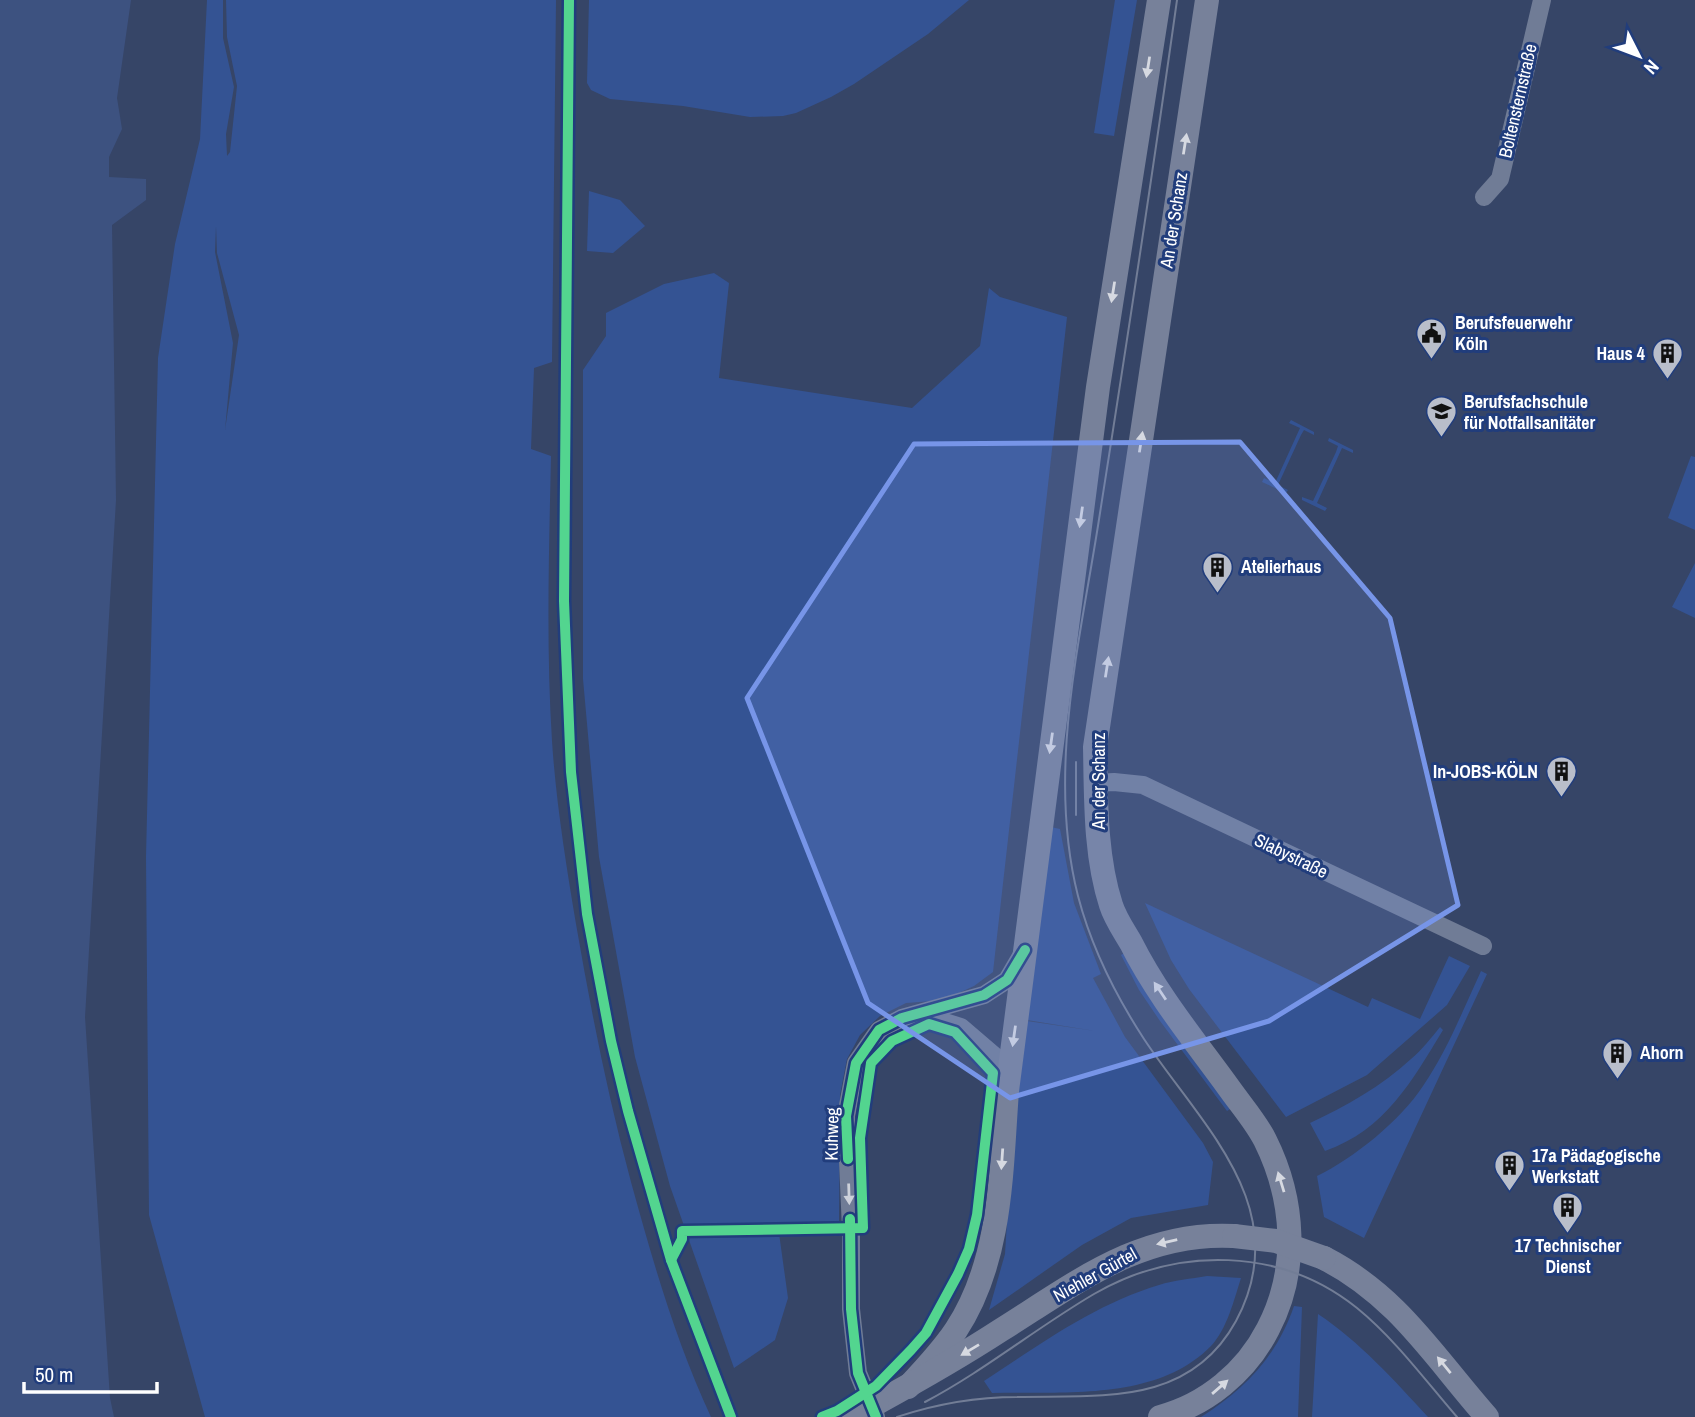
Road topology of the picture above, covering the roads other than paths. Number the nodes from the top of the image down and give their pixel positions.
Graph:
1 (1159, 0) edge
2 (1207, 0) edge
3 (1542, 0) edge
4 (1484, 197) dead end
5 (1096, 783) junction
6 (1483, 947) dead end
7 (1025, 950) junction
8 (919, 1014) junction
9 (1007, 1091) junction
10 (938, 1363) junction
11 (876, 1410) edge
12 (848, 1417) edge
13 (1160, 1417) edge
14 (1487, 1417) edge

1 -> 7 main road
5 -> 2 main road, An der Schanz
3 - 4 street, Boltensternstraße
5 - 6 street, Slabystraße
13 -> 5 main road, An der Schanz
7 - 8 street, Kuhweg
7 -> 9 main road
8 - 9 street
8 -> 11 street, Kuhweg
9 -> 10 main road
10 - 11 main road
14 -> 10 main road, Niehler Gürtel, bridge
11 - 12 main road, bridge

